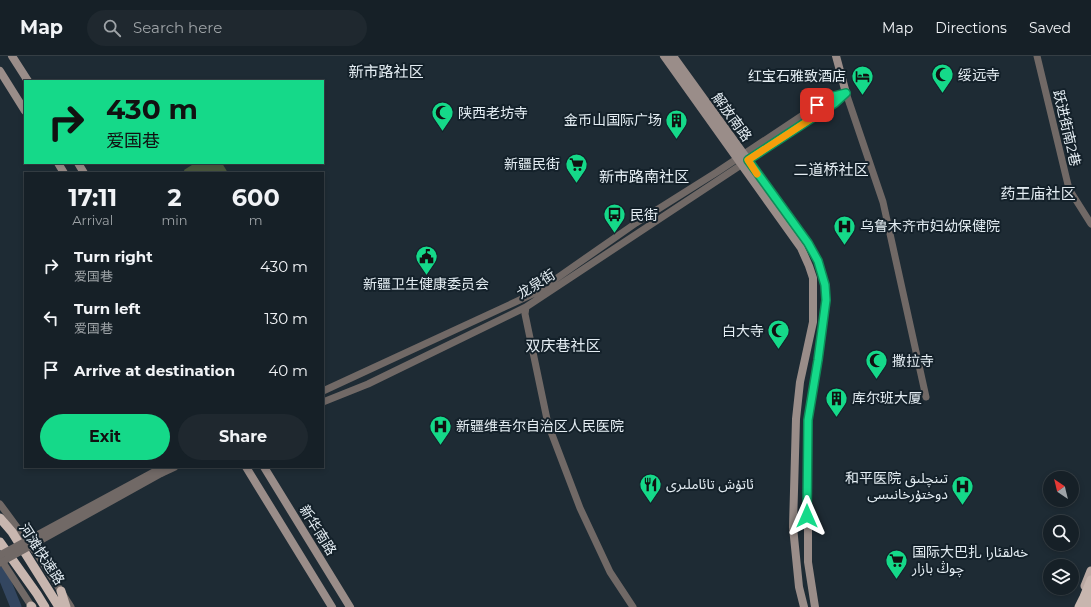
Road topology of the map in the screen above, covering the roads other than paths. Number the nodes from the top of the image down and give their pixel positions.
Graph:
1 (12, 56) edge
2 (664, 56) edge
3 (673, 56) edge
4 (836, 56) edge
5 (1037, 56) edge
6 (0, 71) edge
7 (27, 80) edge
8 (846, 93) junction
9 (24, 109) edge
10 (742, 160) junction
11 (1091, 224) edge
12 (526, 307) junction
13 (324, 391) edge
14 (926, 398) dead end
15 (324, 402) edge
16 (247, 468) edge
17 (265, 468) edge
18 (161, 470) edge
19 (0, 504) edge
20 (0, 518) edge
21 (0, 542) edge
22 (0, 555) edge
23 (0, 558) edge
24 (0, 563) edge
25 (1091, 571) edge
26 (1091, 580) edge
27 (61, 591) junction
28 (1088, 597) edge
29 (32, 607) edge
30 (45, 607) edge
31 (59, 607) edge
32 (66, 607) edge
33 (72, 607) edge
34 (332, 607) edge
35 (350, 607) edge
36 (633, 607) edge
37 (804, 607) edge
38 (815, 607) edge
39 (1078, 607) edge
40 (1087, 607) edge

1 - 7 main road
2 - 10 main road, 解放南路
3 - 10 main road, 解放南路
4 - 8 main road
5 - 11 street, 跃进街南2巷
6 - 9 main road
8 - 10 street
8 - 14 street
10 - 12 street, 龙泉街
10 - 13 street, 龙泉街
10 - 37 main road
10 - 38 main road, 解放南路
12 - 15 street, 龙泉街
12 - 36 street
16 - 34 main road
17 - 35 main road, 新华南路
18 - 22 street, bridge
18 - 24 street, bridge
19 - 27 street
20 - 31 highway, 河滩快速路
21 - 30 highway, 河滩快速路
23 - 29 street
25 - 39 main road
26 - 28 highway
27 - 32 highway
27 - 33 street
28 - 39 highway
28 - 40 highway

